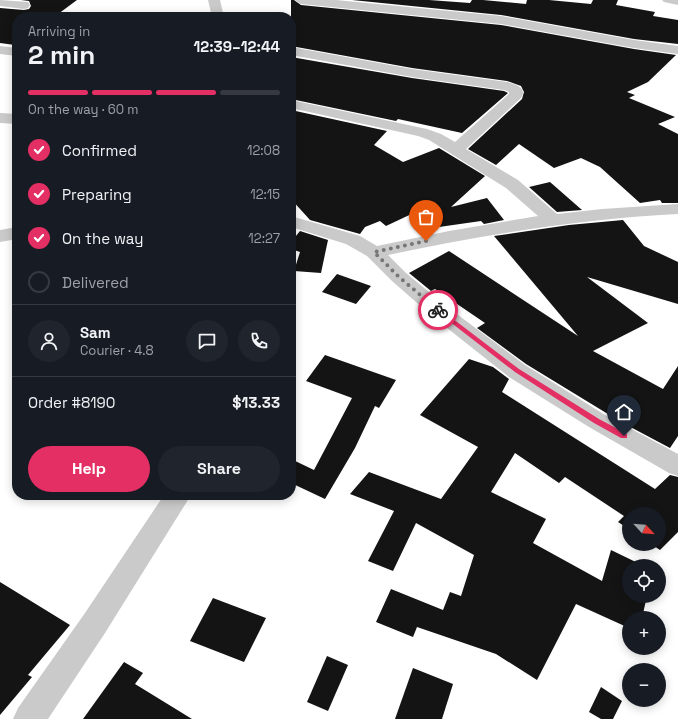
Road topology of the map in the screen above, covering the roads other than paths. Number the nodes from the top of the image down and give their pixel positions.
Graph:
1 (214, 0) edge
2 (301, 0) edge
3 (668, 0) edge
4 (678, 1) edge
5 (0, 2) edge
6 (24, 6) dead end
7 (217, 12) edge
8 (0, 50) edge
9 (678, 50) edge
10 (12, 51) edge
11 (296, 52) edge
12 (296, 105) edge
13 (0, 118) edge
14 (12, 119) edge
15 (456, 150) junction
16 (678, 209) edge
17 (553, 220) junction
18 (296, 223) edge
19 (12, 234) edge
20 (0, 236) edge
21 (374, 252) junction
22 (678, 466) edge
23 (175, 500) edge
24 (29, 719) edge

1 - 7 street
2 - 9 street
3 - 4 street
5 - 6 street
8 - 10 street
11 - 15 street
12 - 15 street
13 - 14 street
15 - 17 street
16 - 17 street
17 - 21 street
18 - 21 street
19 - 20 street
21 - 22 street
23 - 24 street

